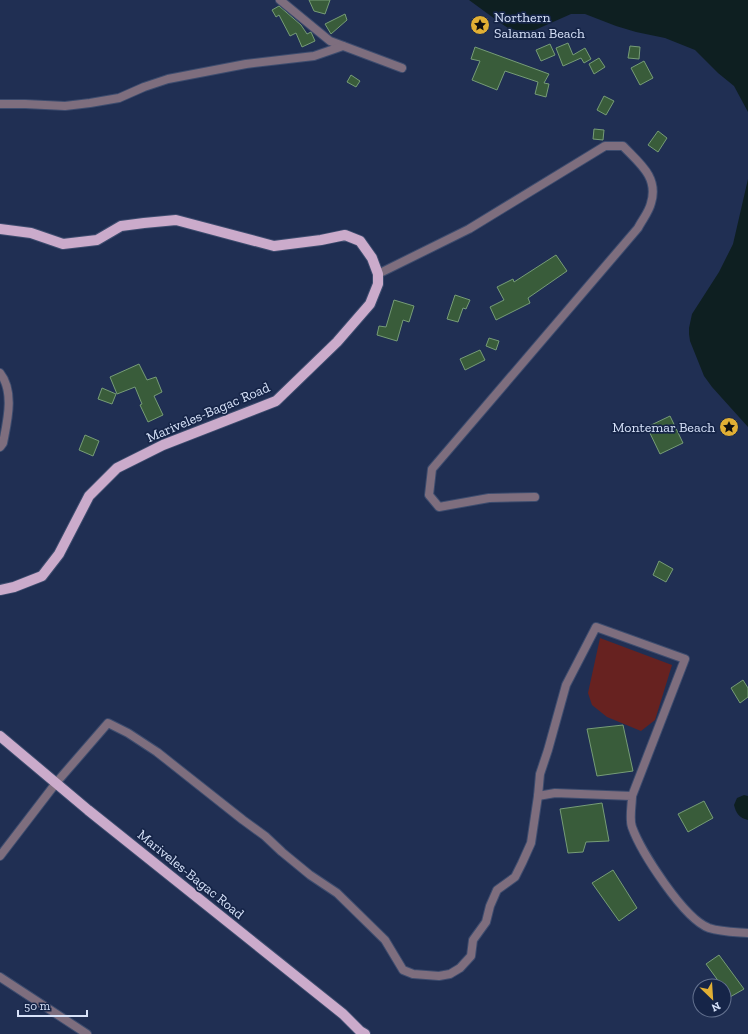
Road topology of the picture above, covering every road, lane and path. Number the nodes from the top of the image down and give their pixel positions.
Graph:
1 (280, 0) edge
2 (343, 46) junction
3 (402, 68) dead end
4 (0, 104) edge
5 (0, 229) edge
6 (378, 274) junction
7 (0, 373) edge
8 (0, 447) edge
9 (535, 497) dead end
10 (0, 590) edge
11 (0, 736) edge
12 (56, 783) junction
13 (538, 796) junction
14 (632, 796) junction
15 (0, 856) edge
16 (748, 933) edge
17 (0, 977) edge
18 (87, 1034) edge
19 (365, 1034) edge

1 - 2 street
2 - 3 street
2 - 4 street
5 - 6 main road
6 - 9 street
6 - 10 main road, Mariveles-Bagac Road
7 - 8 street
11 - 12 main road, Mariveles-Bagac Road
12 - 13 street
12 - 15 street
12 - 19 main road, Mariveles-Bagac Road
13 - 14 street
13 - 14 street
14 - 16 street
17 - 18 street

